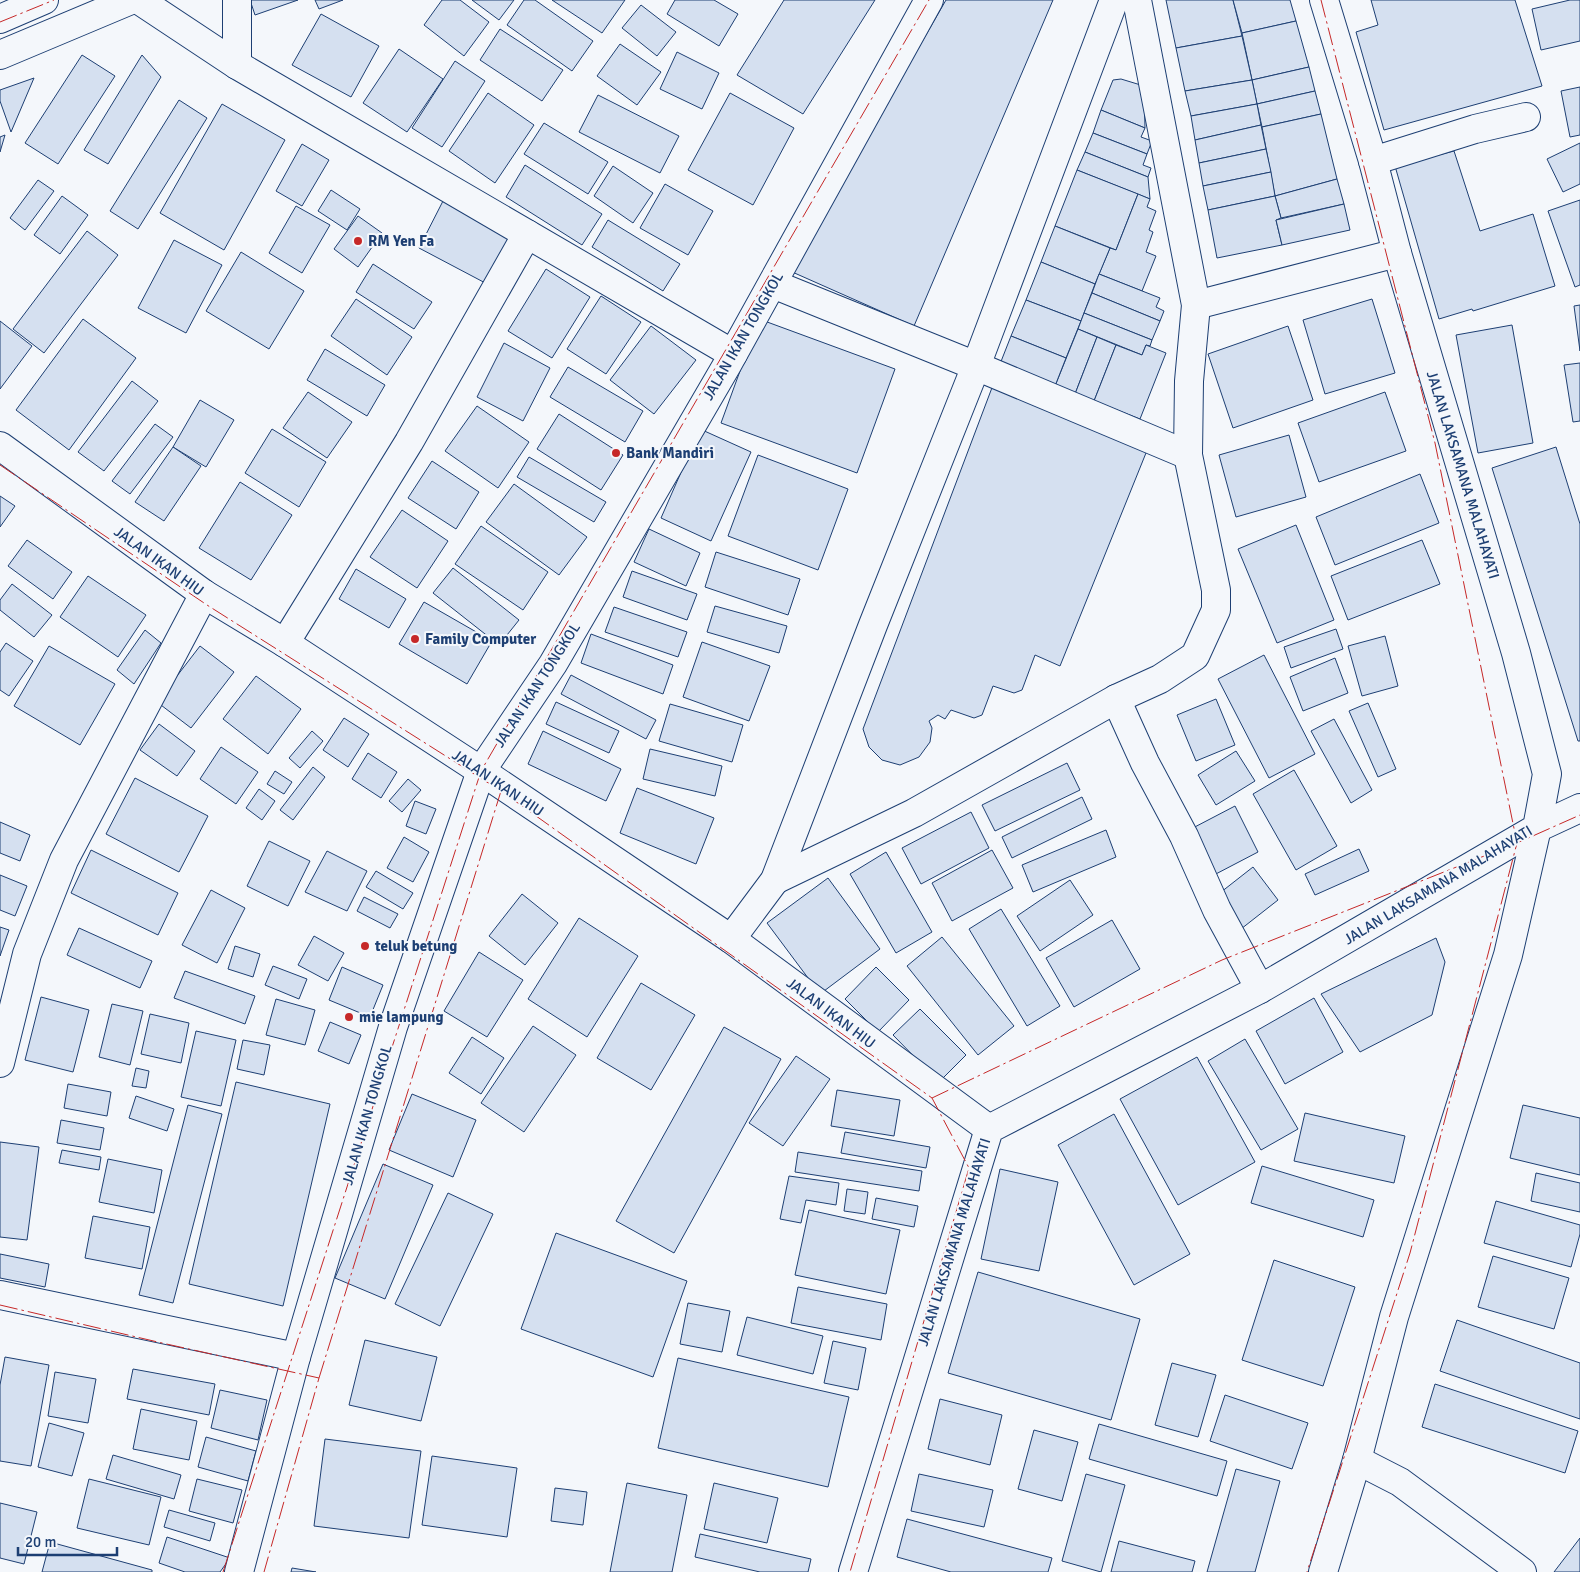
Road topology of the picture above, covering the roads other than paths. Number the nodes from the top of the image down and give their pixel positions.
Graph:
1 (44, 0) edge
2 (130, 0) edge
3 (139, 0) edge
4 (237, 0) edge
5 (929, 0) edge
6 (1114, 0) edge
7 (1136, 0) edge
8 (1324, 0) edge
9 (0, 19) edge
10 (0, 55) edge
11 (237, 65) junction
12 (1526, 117) dead end
13 (1373, 161) junction
14 (527, 234) junction
15 (1397, 253) junction
16 (773, 284) junction
17 (1196, 305) junction
18 (733, 354) junction
19 (976, 366) junction
20 (0, 446) edge
21 (1188, 455) junction
22 (204, 594) junction
23 (285, 643) junction
24 (1116, 699) junction
25 (481, 771) junction
26 (1580, 808) edge
27 (1537, 828) junction
28 (775, 880) junction
29 (731, 938) junction
30 (1260, 989) junction
31 (0, 1063) edge
32 (989, 1129) junction
33 (0, 1295) edge
34 (296, 1357) junction
35 (1357, 1460) junction
36 (239, 1572) edge
37 (853, 1572) edge
38 (1323, 1572) edge
39 (1522, 1572) edge

1 - 9 main road
2 - 10 main road
3 - 11 main road
4 - 11 main road
5 - 16 main road, JALAN IKAN TONGKOL
6 - 19 main road
7 - 17 main road
8 - 13 main road, JALAN LAKSAMANA MALAHAYATI
11 - 14 main road
12 - 13 main road
13 - 15 main road, JALAN LAKSAMANA MALAHAYATI
14 - 18 main road
14 - 23 main road
15 - 17 main road
15 - 27 main road, JALAN LAKSAMANA MALAHAYATI
16 - 18 main road, JALAN IKAN TONGKOL
16 - 19 main road
17 - 21 main road
18 - 25 main road, JALAN IKAN TONGKOL
19 - 21 main road
19 - 28 main road
20 - 22 main road, JALAN IKAN HIU
21 - 24 main road
22 - 23 main road, JALAN IKAN HIU
22 - 31 main road
23 - 25 main road, JALAN IKAN HIU
24 - 28 main road
24 - 30 main road
25 - 29 main road, JALAN IKAN HIU
25 - 34 main road, JALAN IKAN TONGKOL
26 - 27 main road
27 - 30 main road, JALAN LAKSAMANA MALAHAYATI
27 - 35 main road
28 - 29 main road
29 - 32 main road, JALAN IKAN HIU
30 - 32 main road, JALAN LAKSAMANA MALAHAYATI
32 - 37 main road, JALAN LAKSAMANA MALAHAYATI
33 - 34 main road
34 - 36 main road, JALAN IKAN TONGKOL
35 - 38 main road
35 - 39 main road

